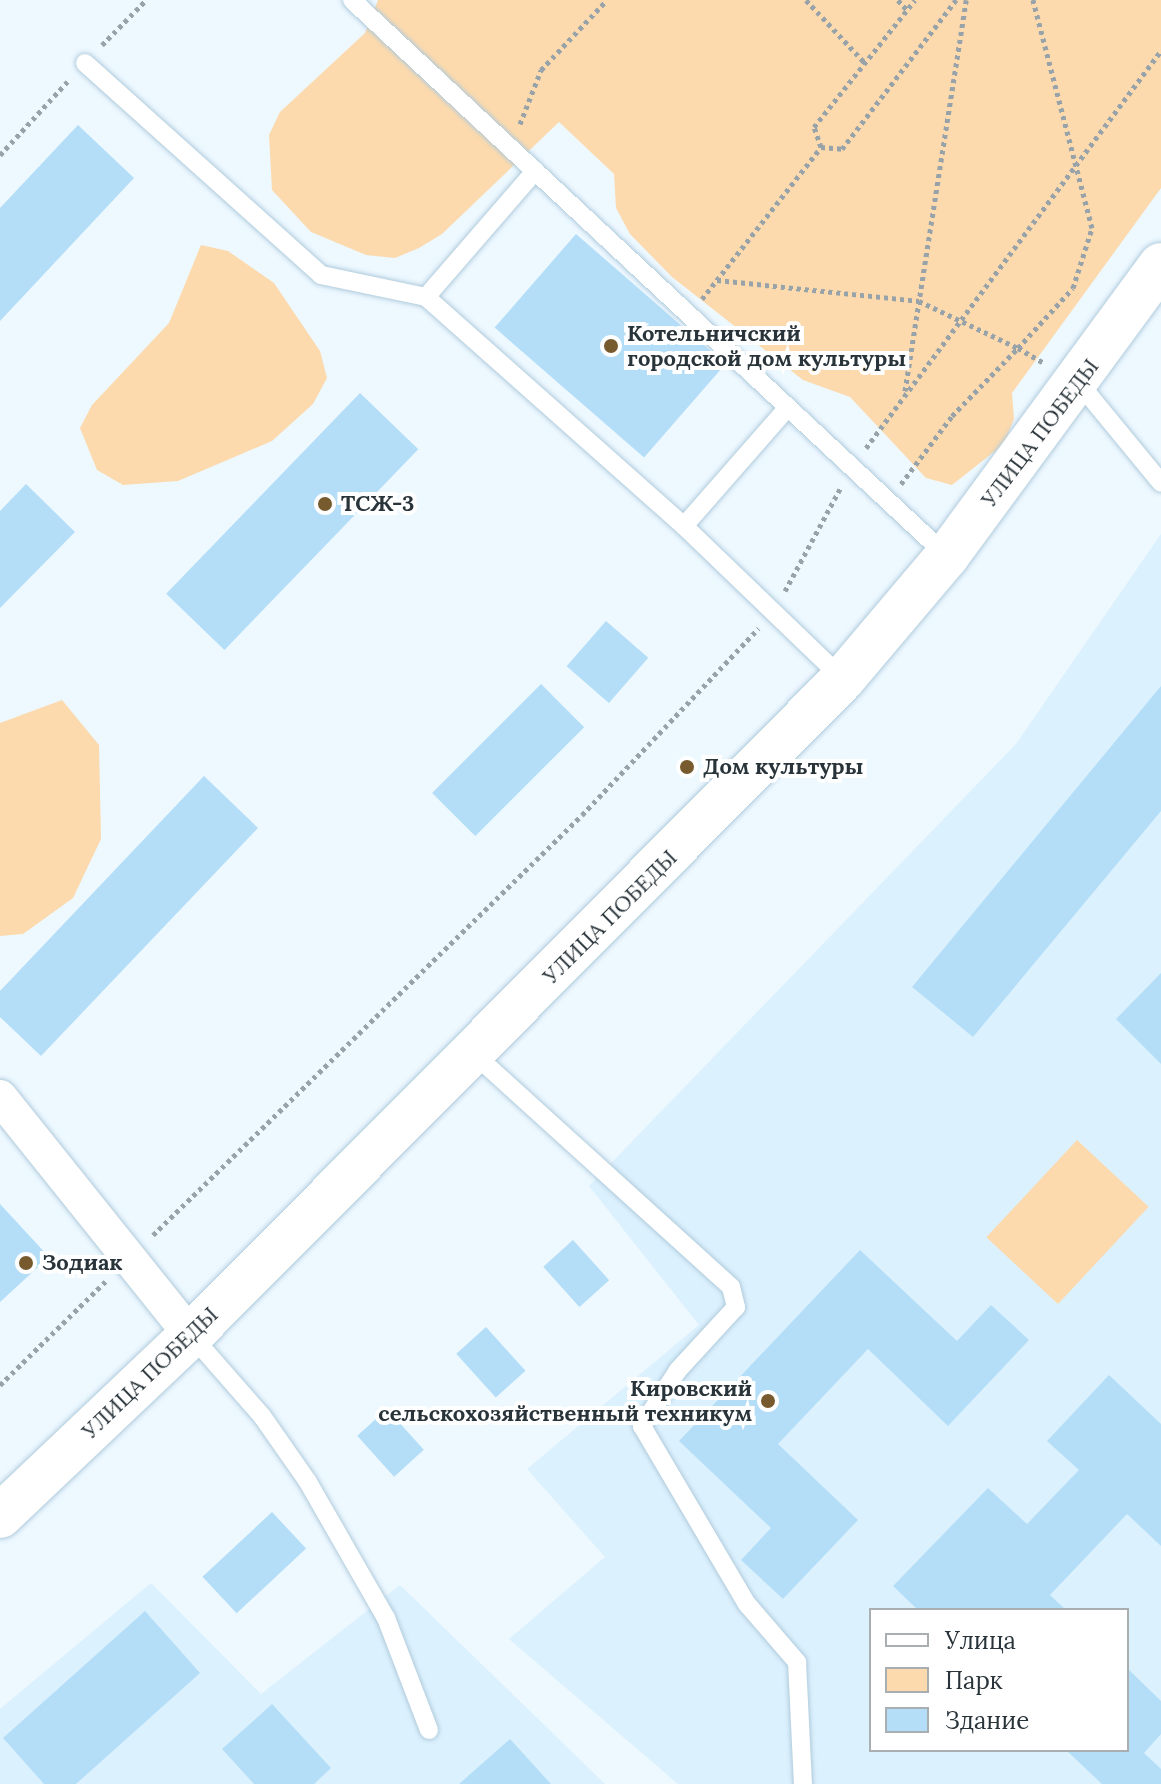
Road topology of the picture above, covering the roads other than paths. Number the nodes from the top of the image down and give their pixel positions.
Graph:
1 (352, 0) edge
2 (85, 63) dead end
3 (535, 171) junction
4 (1161, 265) edge
5 (426, 297) junction
6 (1079, 383) junction
7 (788, 407) junction
8 (1161, 483) edge
9 (684, 526) junction
10 (947, 556) junction
11 (843, 679) junction
12 (473, 1053) junction
13 (0, 1097) edge
14 (191, 1335) junction
15 (0, 1516) edge
16 (429, 1730) dead end
17 (803, 1784) edge

1 - 3 lane
2 - 5 lane
3 - 5 lane
3 - 7 lane
4 - 6 highway, УЛИЦА ПОБЕДЫ
5 - 9 lane
6 - 8 lane
6 - 10 highway, УЛИЦА ПОБЕДЫ
7 - 9 lane
7 - 10 lane
9 - 11 lane
10 - 11 highway, УЛИЦА ПОБЕДЫ
11 - 12 highway, УЛИЦА ПОБЕДЫ
12 - 14 highway, УЛИЦА ПОБЕДЫ
12 - 17 lane
13 - 14 street
14 - 15 highway, УЛИЦА ПОБЕДЫ
14 - 16 lane

